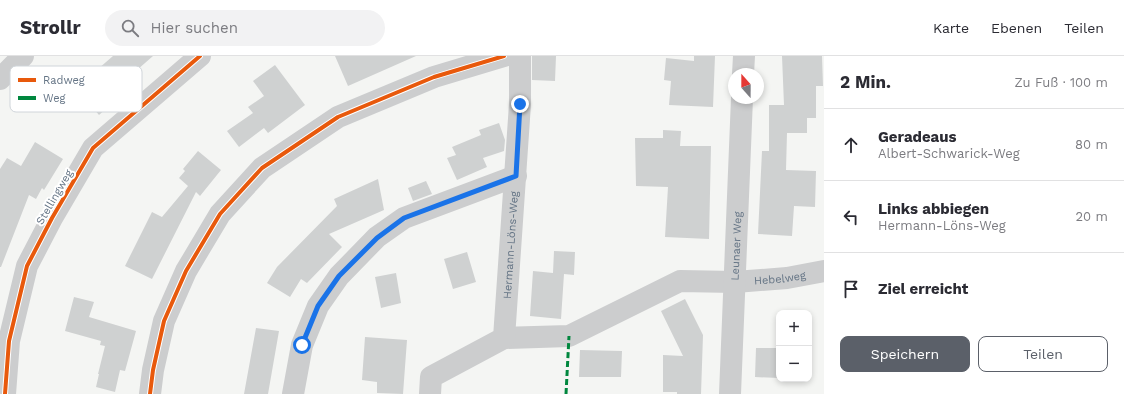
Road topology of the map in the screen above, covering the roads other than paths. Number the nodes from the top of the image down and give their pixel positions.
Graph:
1 (23, 56) edge
2 (200, 56) edge
3 (504, 56) edge
4 (520, 56) edge
5 (744, 56) edge
6 (13, 66) edge
7 (743, 68) edge
8 (10, 69) edge
9 (0, 79) edge
10 (742, 104) edge
11 (142, 106) edge
12 (135, 112) edge
13 (516, 176) junction
14 (824, 271) edge
15 (735, 282) junction
16 (504, 338) junction
17 (5, 394) edge
18 (150, 394) edge
19 (293, 394) edge
20 (430, 394) edge
21 (730, 394) edge

1 - 6 street
2 - 11 street, Stellingweg
3 - 18 street
4 - 13 street, Hermann-Löns-Weg
5 - 7 street
8 - 9 street
10 - 15 street, Leunaer Weg
12 - 17 street, Stellingweg
13 - 16 street, Hermann-Löns-Weg
13 - 19 street
14 - 15 street, Hebelweg
15 - 16 street
15 - 21 street, Leunaer Weg
16 - 20 street

